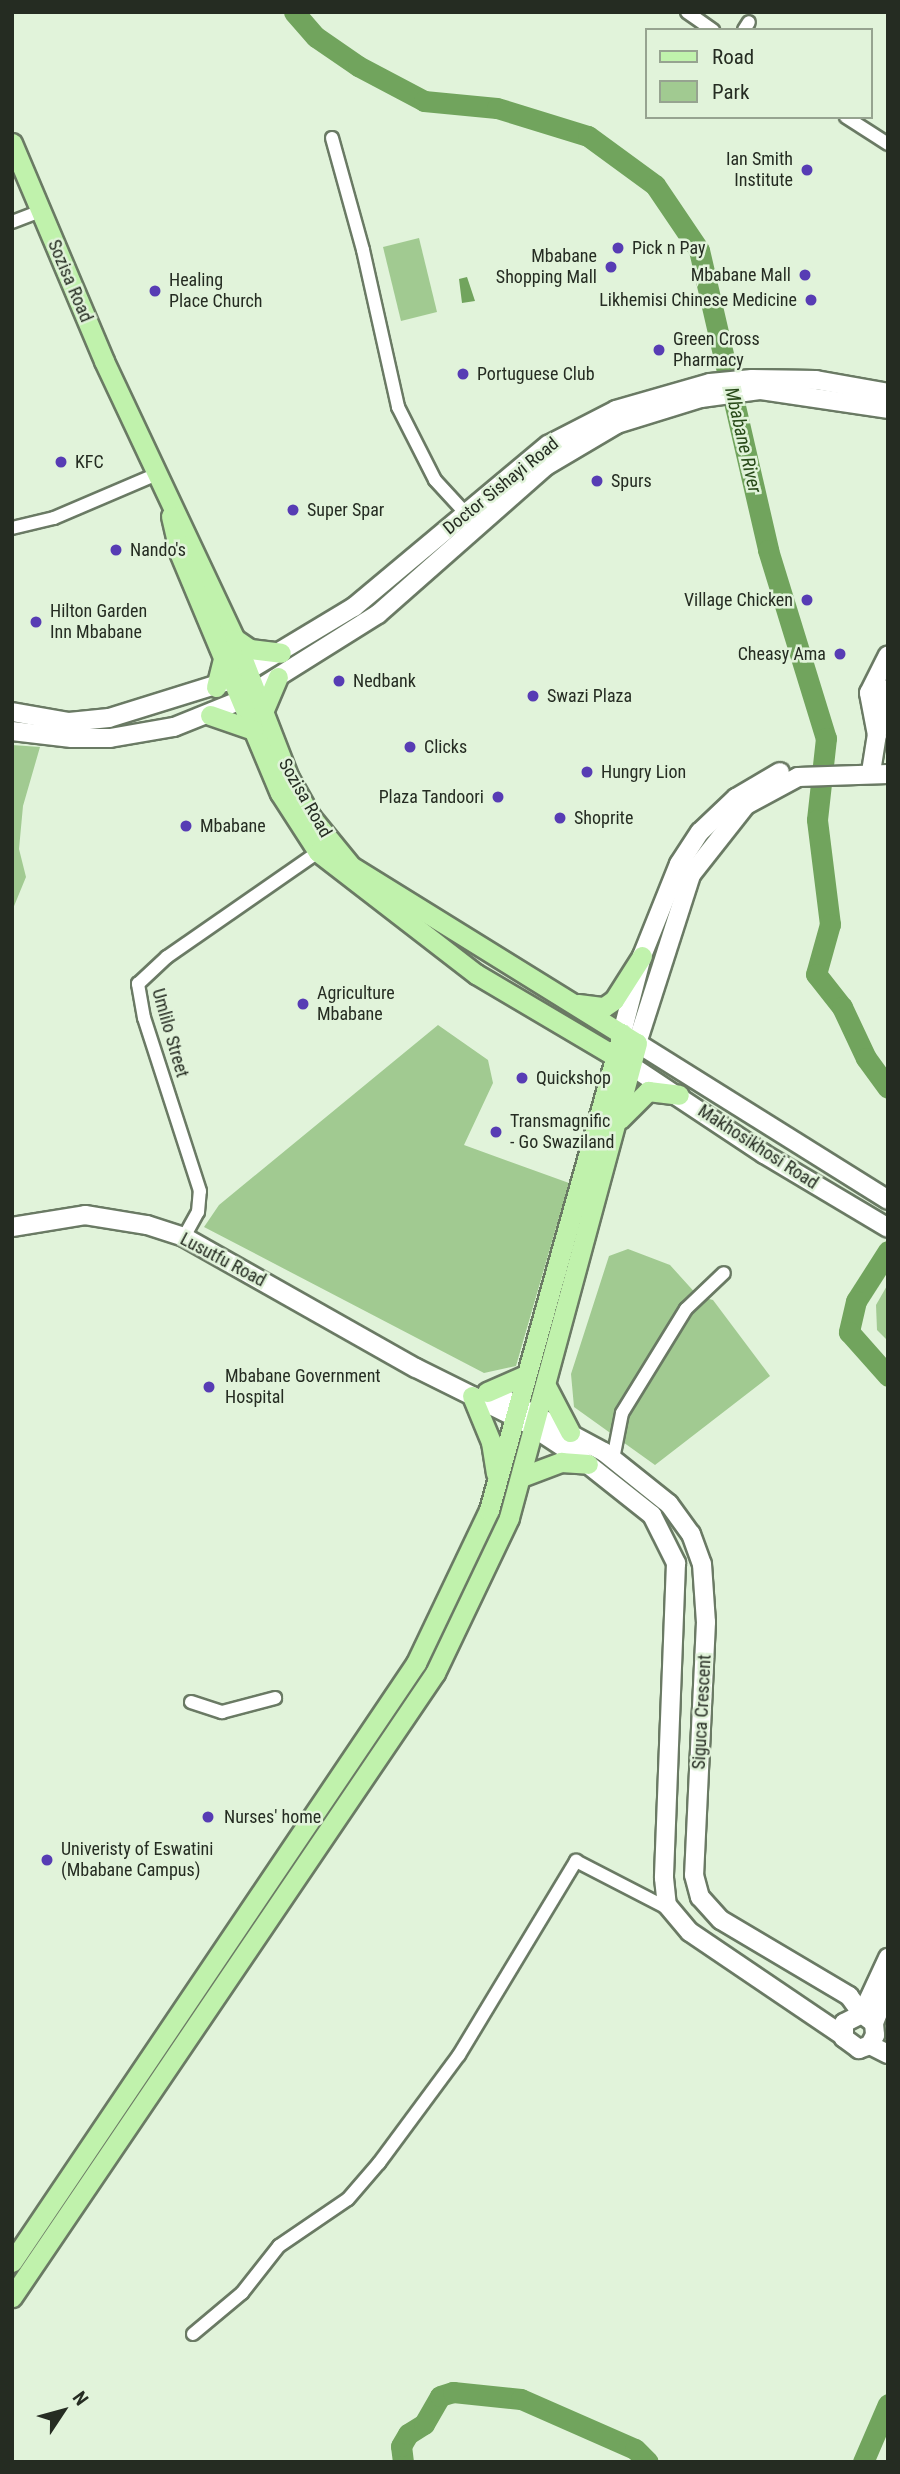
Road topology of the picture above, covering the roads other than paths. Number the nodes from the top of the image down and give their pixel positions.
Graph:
1 (687, 12) edge
2 (710, 28) edge
3 (849, 119) edge
4 (332, 138) dead end
5 (12, 143) edge
6 (888, 144) edge
7 (40, 211) junction
8 (12, 222) edge
9 (757, 384) junction
10 (888, 393) edge
11 (888, 409) edge
12 (158, 474) junction
13 (471, 520) junction
14 (12, 528) edge
15 (354, 607) junction
16 (378, 614) junction
17 (230, 646) junction
18 (281, 653) junction
19 (888, 655) edge
20 (278, 677) junction
21 (233, 679) junction
22 (888, 689) edge
23 (249, 695) junction
24 (12, 712) edge
25 (263, 712) junction
26 (210, 715) junction
27 (888, 726) edge
28 (12, 730) edge
29 (253, 730) junction
30 (882, 770) edge
31 (804, 771) junction
32 (324, 848) junction
33 (642, 956) junction
34 (570, 1002) junction
35 (580, 1036) junction
36 (629, 1038) junction
37 (622, 1060) junction
38 (679, 1095) junction
39 (600, 1104) junction
40 (615, 1125) junction
41 (888, 1200) edge
42 (880, 1223) edge
43 (12, 1227) edge
44 (184, 1237) junction
45 (724, 1273) dead end
46 (526, 1376) junction
47 (546, 1386) junction
48 (479, 1394) junction
49 (527, 1416) junction
50 (570, 1432) junction
51 (612, 1459) junction
52 (588, 1464) junction
53 (521, 1477) junction
54 (497, 1482) junction
55 (275, 1698) dead end
56 (191, 1702) dead end
57 (699, 1897) junction
58 (674, 1912) junction
59 (888, 1958) edge
60 (883, 1987) edge
61 (840, 1990) junction
62 (868, 2018) junction
63 (842, 2035) junction
64 (870, 2045) junction
65 (888, 2054) edge
66 (12, 2262) edge
67 (12, 2297) edge
68 (193, 2334) dead end

1 - 2 street
3 - 6 street
4 - 13 street
5 - 7 main road, Sozisa Road
7 - 8 street
7 - 12 main road, Sozisa Road
9 - 10 main road, Doctor Sishayi Road
9 - 11 main road, Doctor Sishayi Road
9 - 13 main road, Doctor Sishayi Road
12 - 14 street
12 - 17 main road, Sozisa Road
13 - 15 main road, Doctor Sishayi Road
13 - 16 main road, Doctor Sishayi Road
15 - 16 main road
15 - 18 main road, Doctor Sishayi Road
16 - 20 main road, Doctor Sishayi Road
17 - 18 main road
17 - 21 main road, Sozisa Road
17 - 21 main road
18 - 21 main road, Doctor Sishayi Road
19 - 30 main road
20 - 23 main road, Doctor Sishayi Road
20 - 25 main road
21 - 23 main road, Sozisa Road
21 - 24 main road, Doctor Sishayi Road
22 - 27 main road
23 - 25 main road, Sozisa Road
23 - 26 main road, Doctor Sishayi Road
23 - 29 main road, Sozisa Road
25 - 32 main road, Sozisa Road
26 - 28 main road, Doctor Sishayi Road
26 - 29 main road
29 - 32 main road, Sozisa Road
30 - 31 main road
31 - 33 main road
31 - 36 main road
32 - 34 main road, Sozisa Road
32 - 35 main road, Sozisa Road
32 - 44 street, Umlilo Street
33 - 34 main road
33 - 36 main road
34 - 36 main road, Sozisa Road
35 - 37 main road, Sozisa Road
35 - 39 main road
36 - 37 main road
36 - 41 main road, Makhosikhosi Road
37 - 38 main road, Makhosikhosi Road
37 - 39 main road
37 - 40 main road
38 - 40 main road
38 - 42 main road, Makhosikhosi Road
39 - 46 main road
40 - 47 main road
43 - 44 main road, Lusutfu Road
44 - 48 main road, Lusutfu Road
45 - 51 street
46 - 48 main road
46 - 49 main road
47 - 49 main road
47 - 50 main road
48 - 49 main road, Lusutfu Road
48 - 54 main road
49 - 50 main road, Siguca Crescent
49 - 52 main road, Siguca Crescent
49 - 53 main road
49 - 54 main road
50 - 51 main road, Siguca Crescent
51 - 57 main road, Siguca Crescent
52 - 53 main road
52 - 58 main road, Siguca Crescent
53 - 67 main road
54 - 66 main road
55 - 56 street
57 - 58 main road
57 - 61 main road
58 - 63 main road, Siguca Crescent
58 - 68 street
59 - 60 main road
60 - 61 main road
60 - 62 main road
61 - 62 main road
62 - 63 main road
62 - 64 main road
63 - 64 main road
64 - 65 main road

